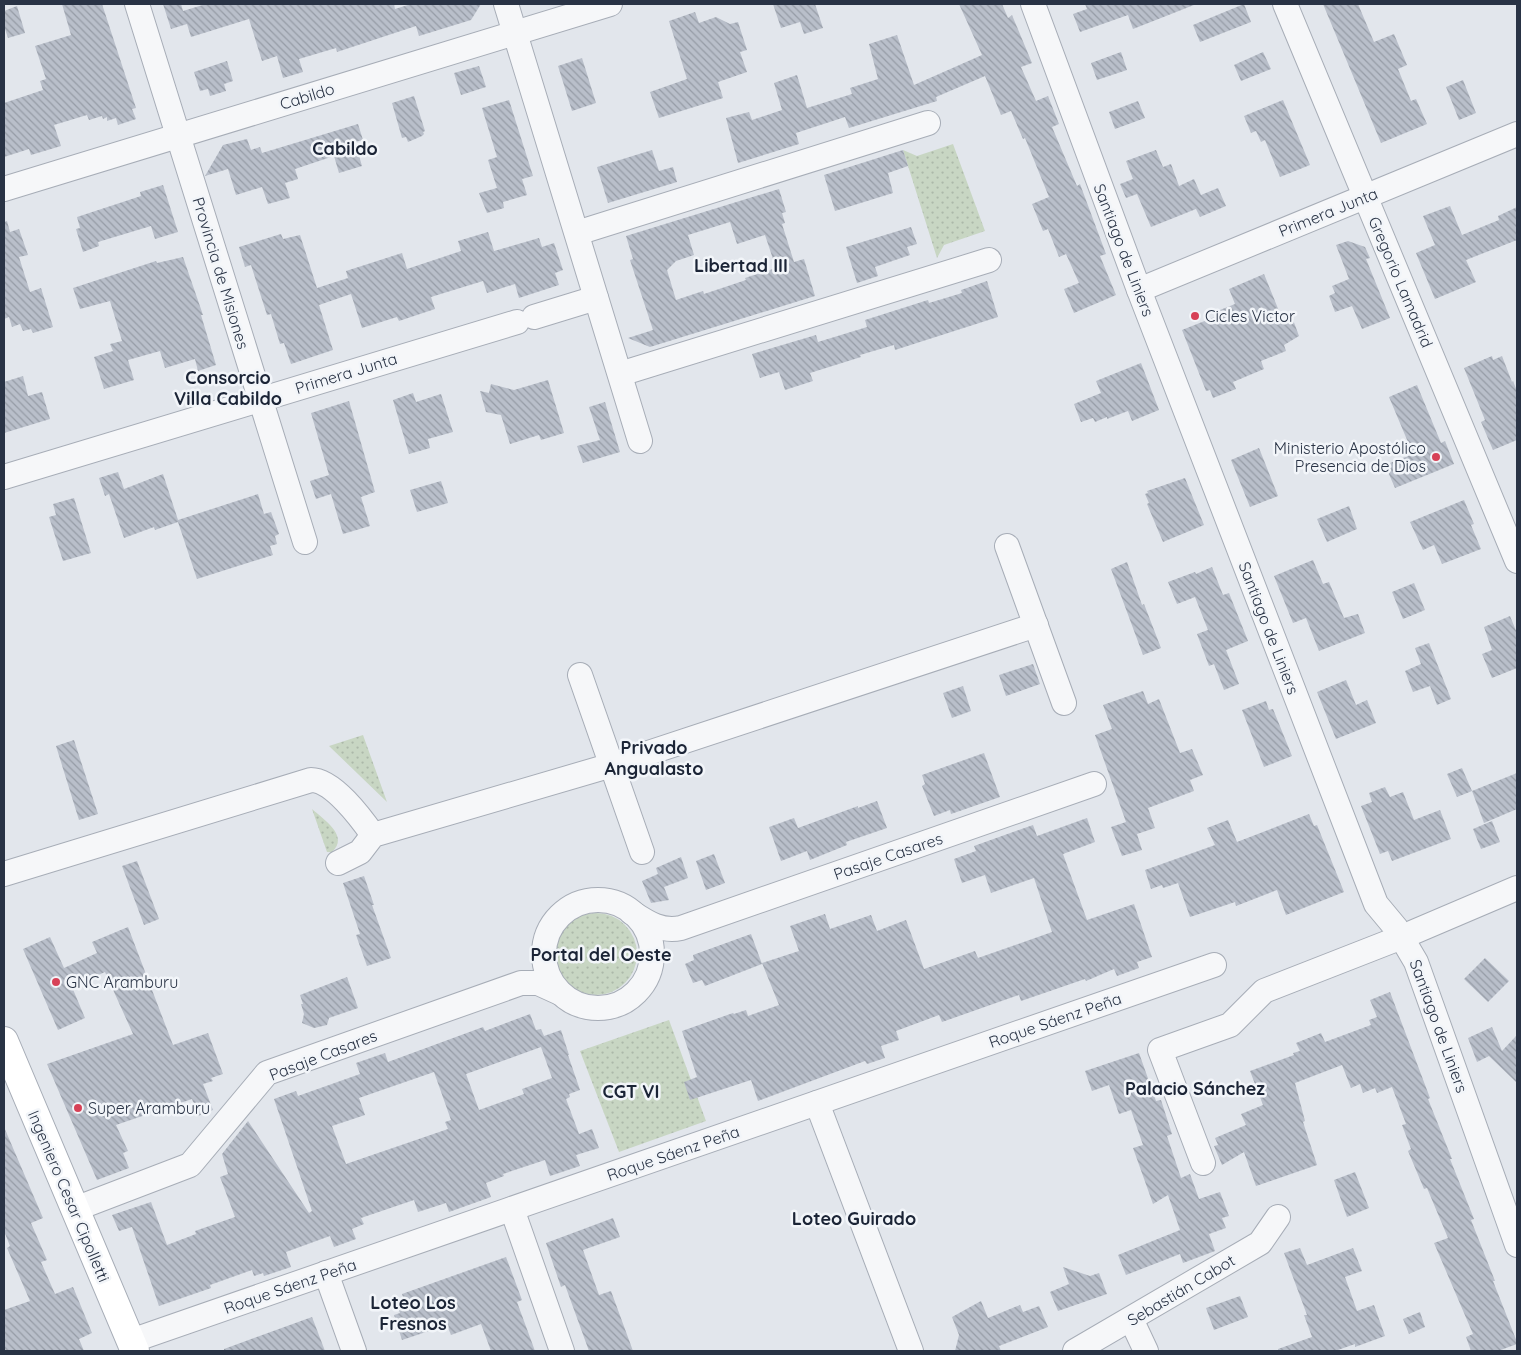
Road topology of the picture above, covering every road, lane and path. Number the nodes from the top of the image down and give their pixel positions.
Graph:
1 (137, 4) edge
2 (506, 4) edge
3 (610, 4) edge
4 (1033, 4) edge
5 (1285, 4) edge
6 (515, 33) junction
7 (928, 123) dead end
8 (1517, 134) edge
9 (179, 136) junction
10 (4, 189) edge
11 (1365, 196) junction
12 (577, 233) junction
13 (989, 260) dead end
14 (1139, 290) junction
15 (596, 298) junction
16 (620, 374) junction
17 (261, 399) junction
18 (640, 441) dead end
19 (4, 477) edge
20 (306, 542) dead end
21 (1007, 546) dead end
22 (1517, 561) edge
23 (1036, 625) junction
24 (580, 675) dead end
25 (1064, 703) dead end
26 (612, 765) junction
27 (1094, 784) dead end
28 (373, 835) junction
29 (642, 852) dead end
30 (338, 863) dead end
31 (4, 874) edge
32 (1517, 888) edge
33 (632, 912) junction
34 (681, 928) junction
35 (1402, 937) junction
36 (544, 950) junction
37 (652, 958) junction
38 (1214, 964) dead end
39 (521, 984) junction
40 (560, 993) junction
41 (4, 1041) edge
42 (817, 1103) junction
43 (1203, 1164) dead end
44 (75, 1209) junction
45 (512, 1209) junction
46 (1278, 1217) dead end
47 (1513, 1221) edge
48 (1517, 1245) edge
49 (326, 1273) junction
50 (1131, 1319) junction
51 (133, 1346) edge
52 (354, 1351) edge
53 (562, 1351) edge
54 (911, 1351) edge
55 (1074, 1351) edge
56 (1146, 1351) edge

1 - 9 street, Provincia de Misiones
2 - 6 street
3 - 6 street, Cabildo
4 - 14 street, Santiago de Liniers
5 - 11 street, Gregorio Lamadrid
6 - 9 street, Cabildo
6 - 12 street
7 - 12 street
8 - 11 street, Primera Junta
9 - 10 street, Cabildo
9 - 17 street, Provincia de Misiones
11 - 14 street, Primera Junta
11 - 22 street, Gregorio Lamadrid
12 - 15 street
13 - 16 street
14 - 35 street, Santiago de Liniers
15 - 16 street
15 - 17 street, Primera Junta
16 - 18 street
17 - 19 street, Primera Junta
17 - 20 street, Provincia de Misiones
21 - 23 street
23 - 25 street
23 - 26 street
24 - 26 street
26 - 28 street
26 - 29 street
27 - 34 street, Pasaje Casares
28 - 30 street
28 - 31 street
32 - 35 street
33 - 34 street, Pasaje Casares
33 - 36 street, Pasaje Casares
33 - 37 street
34 - 37 street, Pasaje Casares
35 - 43 street
35 - 47 street, Santiago de Liniers
36 - 39 street, Pasaje Casares
36 - 40 street, Pasaje Casares
37 - 40 street, Pasaje Casares
38 - 42 street, Roque Sáenz Peña
39 - 40 street, Pasaje Casares
39 - 44 street, Pasaje Casares
41 - 44 main road, Ingeniero Cesar Cipolletti
42 - 45 street, Roque Sáenz Peña
42 - 54 street
44 - 51 main road, Ingeniero Cesar Cipolletti
45 - 49 street, Roque Sáenz Peña
45 - 53 street
46 - 50 street, Sebastián Cabot
47 - 48 street, Santiago de Liniers
49 - 51 street, Roque Sáenz Peña
49 - 52 street
50 - 55 street, Sebastián Cabot
50 - 56 street

